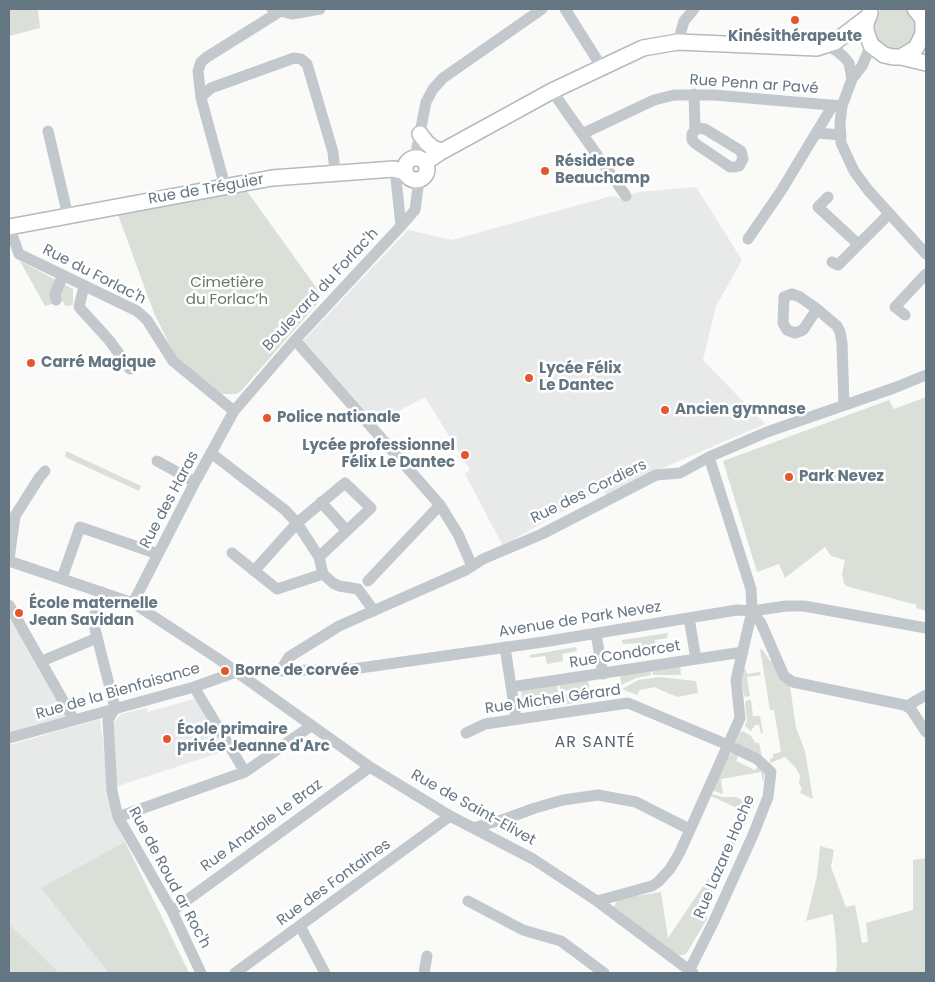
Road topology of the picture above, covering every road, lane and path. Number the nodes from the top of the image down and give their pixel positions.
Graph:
1 (320, 9) edge
2 (542, 9) edge
3 (565, 9) edge
4 (694, 9) edge
5 (275, 10) edge
6 (917, 10) edge
7 (871, 12) edge
8 (678, 42) junction
9 (830, 44) junction
10 (871, 45) junction
11 (923, 45) edge
12 (884, 55) junction
13 (901, 57) junction
14 (926, 63) edge
15 (601, 66) junction
16 (862, 66) junction
17 (852, 79) junction
18 (552, 91) junction
19 (694, 94) junction
20 (202, 98) junction
21 (838, 105) junction
22 (695, 130) dead end
23 (48, 132) dead end
24 (818, 133) junction
25 (420, 134) junction
26 (582, 134) junction
27 (841, 135) junction
28 (442, 151) junction
29 (420, 160) junction
30 (335, 172) junction
31 (401, 175) junction
32 (419, 180) junction
33 (225, 186) junction
34 (626, 196) dead end
35 (828, 197) dead end
36 (888, 214) junction
37 (68, 216) junction
38 (401, 226) dead end
39 (9, 227) edge
40 (748, 239) dead end
41 (858, 244) junction
42 (926, 254) edge
43 (14, 256) edge
44 (832, 262) dead end
45 (926, 274) edge
46 (64, 275) junction
47 (84, 286) junction
48 (43, 297) dead end
49 (817, 309) dead end
50 (905, 315) dead end
51 (295, 340) junction
52 (130, 369) dead end
53 (926, 375) edge
54 (844, 405) junction
55 (234, 411) junction
56 (211, 453) junction
57 (709, 457) junction
58 (157, 461) dead end
59 (45, 471) dead end
60 (195, 482) junction
61 (321, 502) junction
62 (440, 505) junction
63 (297, 523) junction
64 (347, 531) junction
65 (232, 553) dead end
66 (158, 554) junction
67 (319, 557) junction
68 (9, 560) edge
69 (472, 566) junction
70 (254, 571) junction
71 (323, 574) junction
72 (62, 578) junction
73 (368, 581) dead end
74 (102, 592) junction
75 (134, 603) junction
76 (9, 605) edge
77 (374, 611) junction
78 (752, 611) junction
79 (689, 618) junction
80 (926, 628) edge
81 (596, 634) junction
82 (97, 638) junction
83 (505, 647) junction
84 (743, 652) junction
85 (696, 659) junction
86 (42, 661) junction
87 (281, 670) junction
88 (236, 672) junction
89 (603, 674) junction
90 (194, 687) junction
91 (511, 687) junction
92 (926, 695) edge
93 (907, 706) junction
94 (115, 708) junction
95 (74, 720) junction
96 (516, 720) junction
97 (311, 726) junction
98 (926, 732) edge
99 (466, 733) dead end
100 (9, 738) edge
101 (728, 745) junction
102 (370, 767) junction
103 (245, 772) junction
104 (450, 816) junction
105 (118, 818) junction
106 (473, 828) junction
107 (689, 829) junction
108 (468, 901) dead end
109 (597, 901) junction
110 (172, 910) junction
111 (300, 926) junction
112 (427, 956) dead end
113 (690, 972) edge
114 (201, 973) edge
115 (235, 973) edge
116 (325, 973) edge
117 (424, 973) edge
118 (604, 973) edge

1 - 5 street
2 - 25 street
3 - 15 street
4 - 8 street
5 - 20 street
6 - 11 main road
7 - 9 main road
7 - 10 main road
8 - 9 main road
8 - 15 main road
9 - 10 main road
9 - 17 street
10 - 12 main road
10 - 16 street
11 - 13 main road
12 - 13 main road
12 - 16 street
13 - 14 main road
15 - 18 main road
16 - 17 street
17 - 21 street
18 - 26 street
18 - 28 main road
19 - 21 street, Rue Penn ar Pavé
19 - 22 street
19 - 26 street, Rue Penn ar Pavé
20 - 30 street
20 - 33 street
21 - 24 street
21 - 27 street
23 - 37 street
24 - 27 street
24 - 40 street
25 - 28 main road
25 - 29 street
26 - 34 street
27 - 36 street
28 - 29 main road
29 - 31 main road
29 - 32 main road
30 - 31 main road, Rue de Tréguier
30 - 33 main road, Rue de Tréguier
31 - 32 main road
31 - 51 street, Boulevard du Forlac'h
32 - 38 street, Boulevard du Forlac'h
33 - 37 main road, Rue de Tréguier
35 - 41 street
36 - 41 street
36 - 42 street
37 - 39 main road, Rue de Tréguier
39 - 43 street, Rue du Forlac'h
41 - 44 street
43 - 46 street, Rue du Forlac'h
45 - 50 street
46 - 47 street, Rue du Forlac'h
46 - 48 street
47 - 52 street
47 - 55 street, Rue du Forlac'h
49 - 54 street
51 - 55 street, Boulevard du Forlac'h
51 - 62 street
53 - 54 street, Rue des Cordiers
54 - 57 street, Rue des Cordiers
55 - 56 street, Rue des Haras
56 - 60 street, Rue des Haras
56 - 63 street
57 - 69 street, Rue des Cordiers
57 - 78 street
58 - 60 street
59 - 68 street
60 - 66 street, Rue des Haras
61 - 63 street
61 - 64 street
61 - 64 street
62 - 69 street
62 - 73 street
63 - 67 street
63 - 70 street
64 - 67 street
65 - 70 street
66 - 72 street
66 - 75 street, Rue des Haras
67 - 71 street
68 - 72 street, Rue de Saint-Elivet
69 - 77 street, Rue des Cordiers
70 - 71 street
71 - 77 street
72 - 74 street, Rue de Saint-Elivet
74 - 75 street, Rue de Saint-Elivet
74 - 82 street
75 - 88 street, Rue de Saint-Elivet
76 - 86 street
77 - 87 street, Rue des Cordiers
78 - 79 street, Avenue de Park Nevez
78 - 80 street, Avenue de Park Nevez
78 - 84 street
78 - 93 street
79 - 81 street, Avenue de Park Nevez
79 - 85 street
81 - 83 street, Avenue de Park Nevez
81 - 89 street
82 - 86 street
82 - 94 street
83 - 87 street, Avenue de Park Nevez
83 - 91 street
84 - 85 street, Rue Condorcet
84 - 101 street
85 - 89 street, Rue Condorcet
86 - 95 street
87 - 88 street, Avenue de Park Nevez
88 - 90 street, Rue de la Bienfaisance
88 - 97 street, Rue de Saint-Elivet
89 - 91 street, Rue Condorcet
90 - 94 street, Rue de la Bienfaisance
90 - 103 street
91 - 96 street
92 - 93 street
93 - 98 street
94 - 95 street, Rue de la Bienfaisance
94 - 105 street, Rue de Roud ar Roc'h
95 - 100 street, Rue de la Bienfaisance
96 - 99 street, Rue Michel Gérard
96 - 101 street, Rue Michel Gérard
97 - 102 street, Rue de Saint-Elivet
97 - 103 street
101 - 107 street
101 - 113 street, Rue Lazare Hoche
102 - 104 street, Rue de Saint-Elivet
102 - 110 street, Rue Anatole Le Braz
103 - 105 street
104 - 106 street, Rue de Saint-Elivet
104 - 111 street, Rue des Fontaines
105 - 110 street, Rue de Roud ar Roc'h
106 - 107 street
106 - 109 street, Rue de Saint-Elivet
107 - 109 street
108 - 118 street
109 - 113 street, Rue de Saint-Elivet
110 - 114 street, Rue de Roud ar Roc'h
111 - 115 street, Rue des Fontaines
111 - 116 street
112 - 117 street

